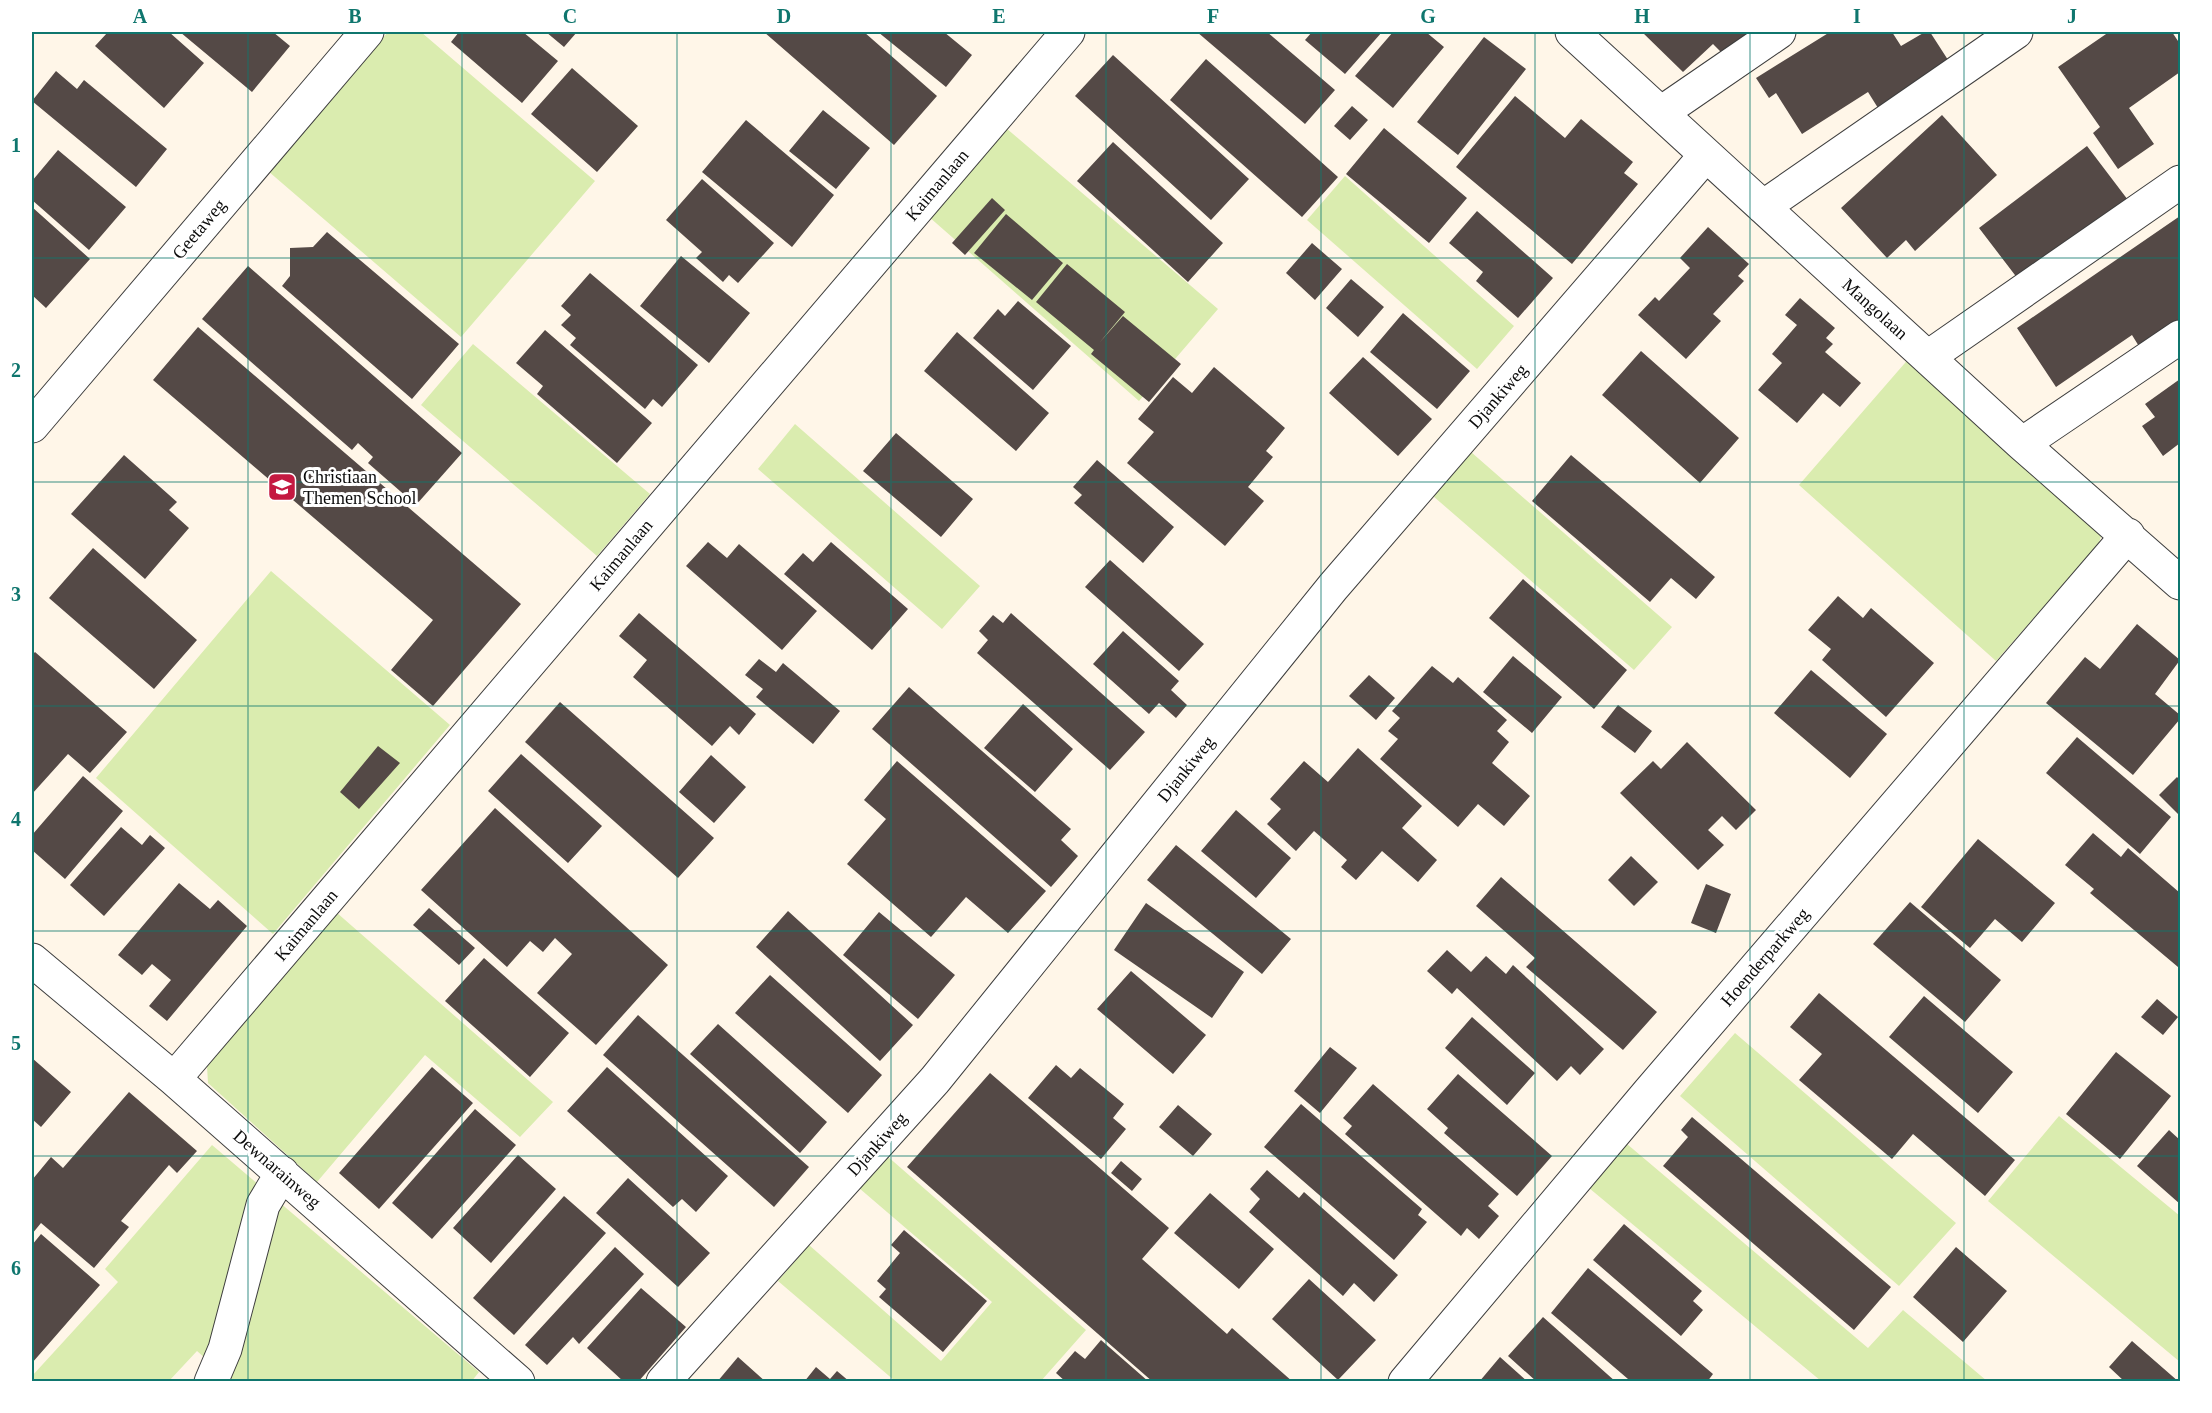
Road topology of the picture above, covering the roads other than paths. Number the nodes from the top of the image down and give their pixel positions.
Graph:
1 (368, 32) edge
2 (1068, 32) edge
3 (1572, 32) edge
4 (1779, 32) edge
5 (2016, 32) edge
6 (1661, 113) junction
7 (1706, 154) junction
8 (2181, 182) edge
9 (1763, 207) junction
10 (2181, 337) edge
11 (1928, 357) junction
12 (32, 426) edge
13 (2022, 444) junction
14 (2128, 535) junction
15 (2181, 584) edge
16 (32, 960) edge
17 (174, 1079) junction
18 (282, 1173) junction
19 (211, 1382) edge
20 (518, 1382) edge
21 (663, 1382) edge
22 (1405, 1382) edge

1 - 12 street, Geetaweg
2 - 17 street, Kaimanlaan
3 - 6 street, Mangolaan
4 - 6 street
5 - 9 street
6 - 7 street, Mangolaan
7 - 9 street, Mangolaan
7 - 21 street, Djankiweg
8 - 11 street
9 - 11 street, Mangolaan
10 - 13 street
11 - 13 street, Mangolaan
13 - 14 street, Mangolaan
14 - 15 street, Mangolaan
14 - 22 street, Hoenderparkweg
16 - 17 street, Dewnarainweg
17 - 18 street, Dewnarainweg
18 - 19 street
18 - 20 street, Dewnarainweg

